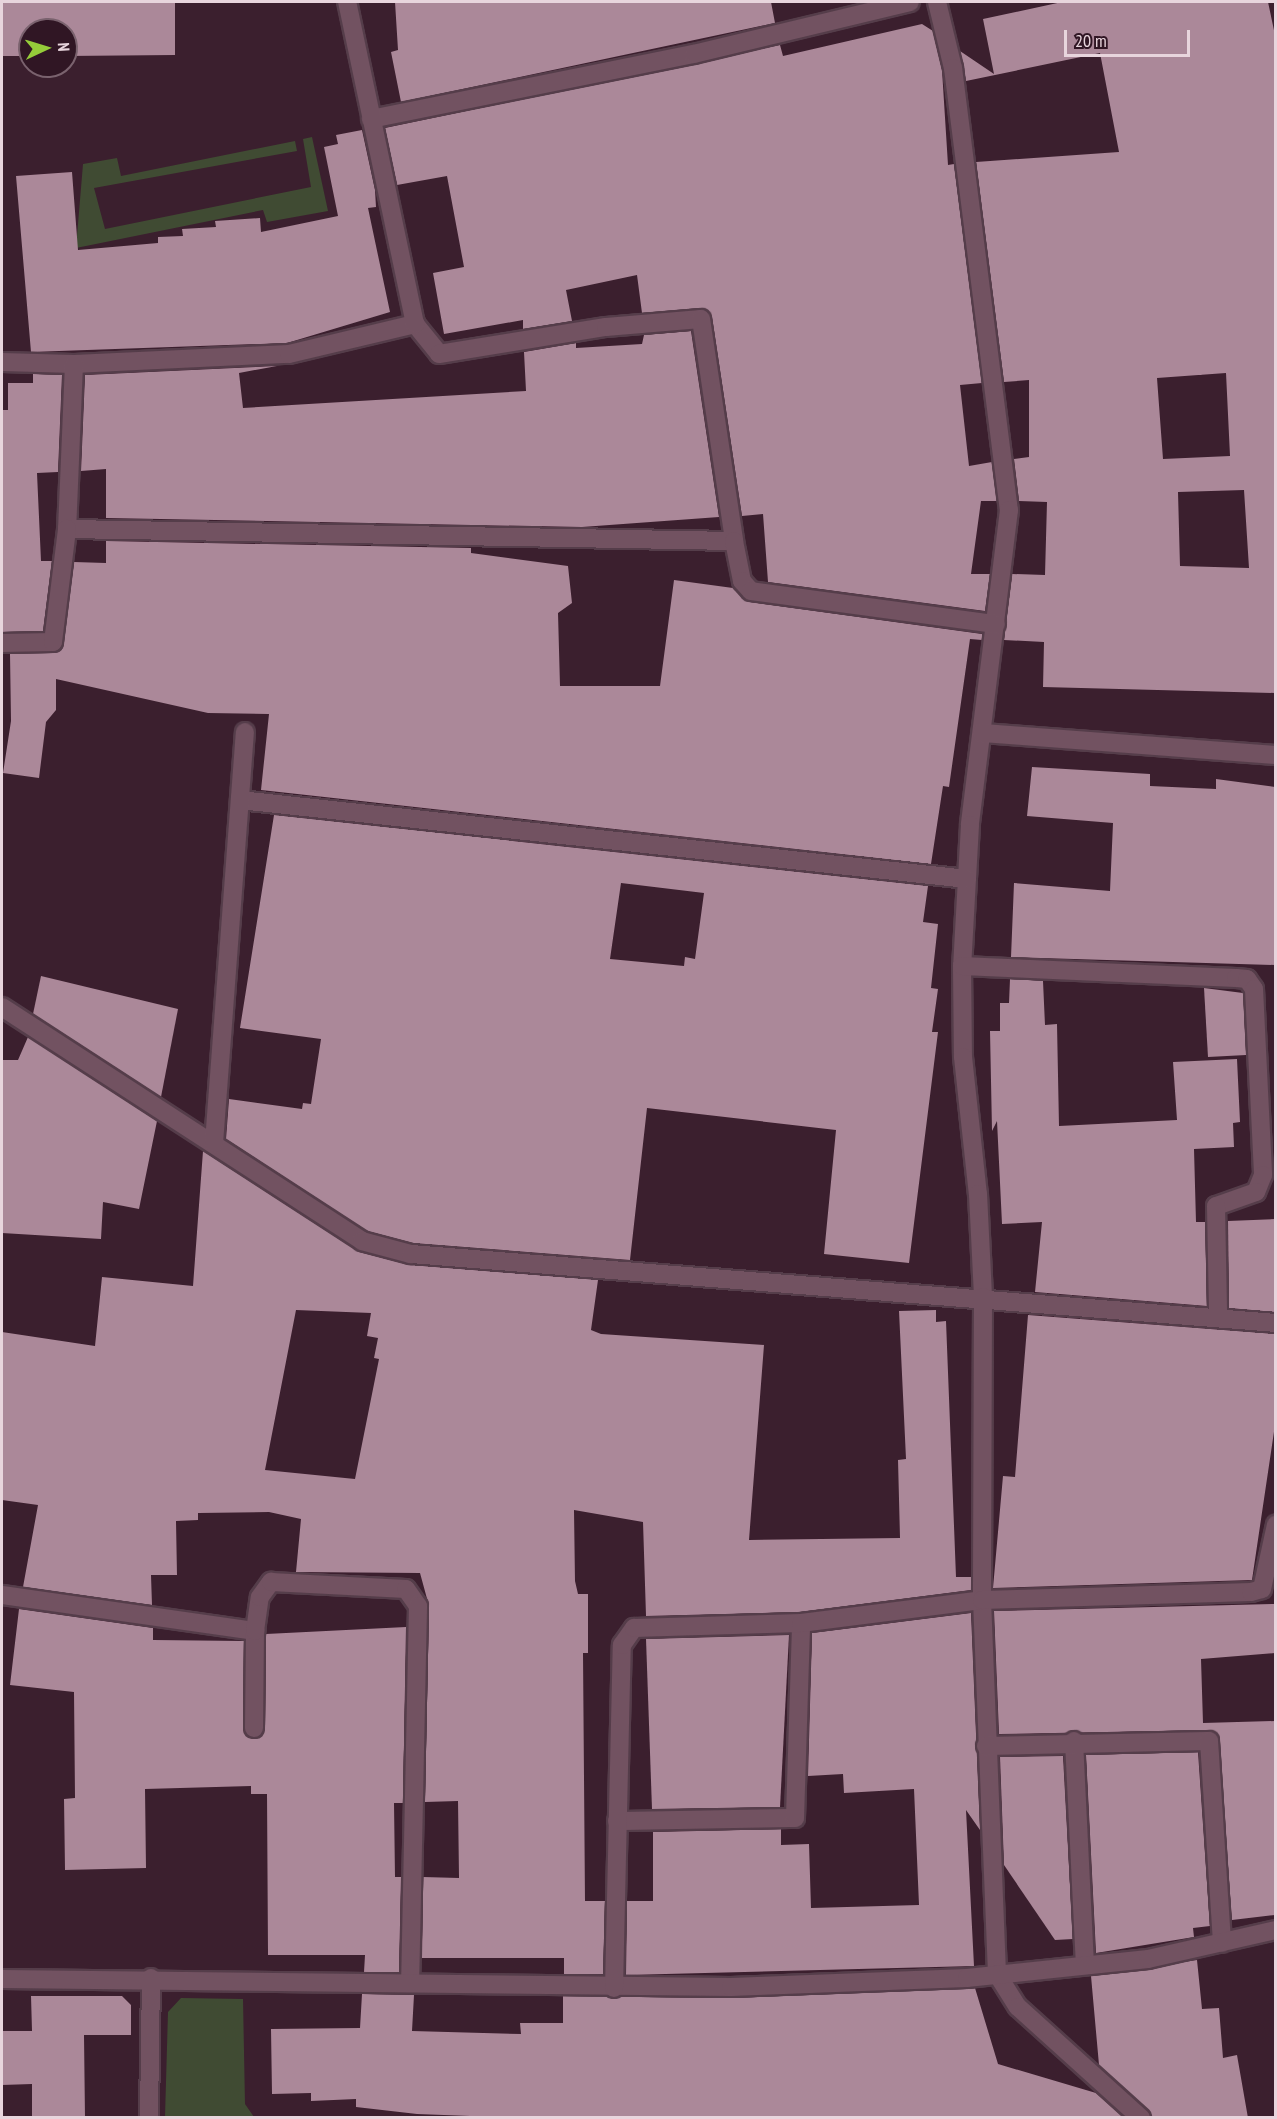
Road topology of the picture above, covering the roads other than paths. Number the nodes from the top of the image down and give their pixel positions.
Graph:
1 (347, 2) edge
2 (910, 2) edge
3 (937, 2) edge
4 (371, 119) junction
5 (415, 324) junction
6 (2, 362) edge
7 (74, 364) junction
8 (68, 529) junction
9 (734, 541) junction
10 (996, 624) junction
11 (2, 643) edge
12 (246, 732) dead end
13 (982, 733) junction
14 (1275, 755) edge
15 (240, 800) junction
16 (967, 879) junction
17 (962, 966) junction
18 (2, 1007) edge
19 (214, 1143) junction
20 (983, 1297) junction
21 (1218, 1316) junction
22 (1275, 1323) edge
23 (1275, 1525) edge
24 (2, 1595) edge
25 (982, 1600) junction
26 (801, 1623) junction
27 (255, 1631) junction
28 (255, 1728) dead end
29 (1074, 1741) junction
30 (986, 1746) junction
31 (617, 1821) junction
32 (1275, 1930) edge
33 (1222, 1943) junction
34 (1085, 1962) junction
35 (997, 1974) junction
36 (151, 1978) junction
37 (2, 1979) edge
38 (410, 1983) junction
39 (614, 1989) junction
40 (149, 2118) edge
41 (1140, 2118) edge

1 - 4 street
2 - 4 street
3 - 10 street
4 - 5 street
5 - 7 street
5 - 9 street
6 - 7 street
7 - 8 street
8 - 9 street
8 - 11 street
9 - 10 street
10 - 13 street
12 - 15 street
13 - 14 street
13 - 16 street
15 - 16 street
15 - 19 street
16 - 17 street
17 - 20 street
17 - 21 street
18 - 19 street
19 - 20 street
20 - 21 street
20 - 25 street
21 - 22 street
23 - 25 street
24 - 27 street
25 - 26 street
25 - 30 street
26 - 31 street
26 - 31 street
27 - 28 street
27 - 38 street
29 - 30 street
29 - 33 street
29 - 34 street
30 - 35 street
31 - 39 street
32 - 33 street
33 - 34 street
34 - 35 street
35 - 39 street
35 - 41 street
36 - 37 street
36 - 38 street
36 - 40 street
38 - 39 street

